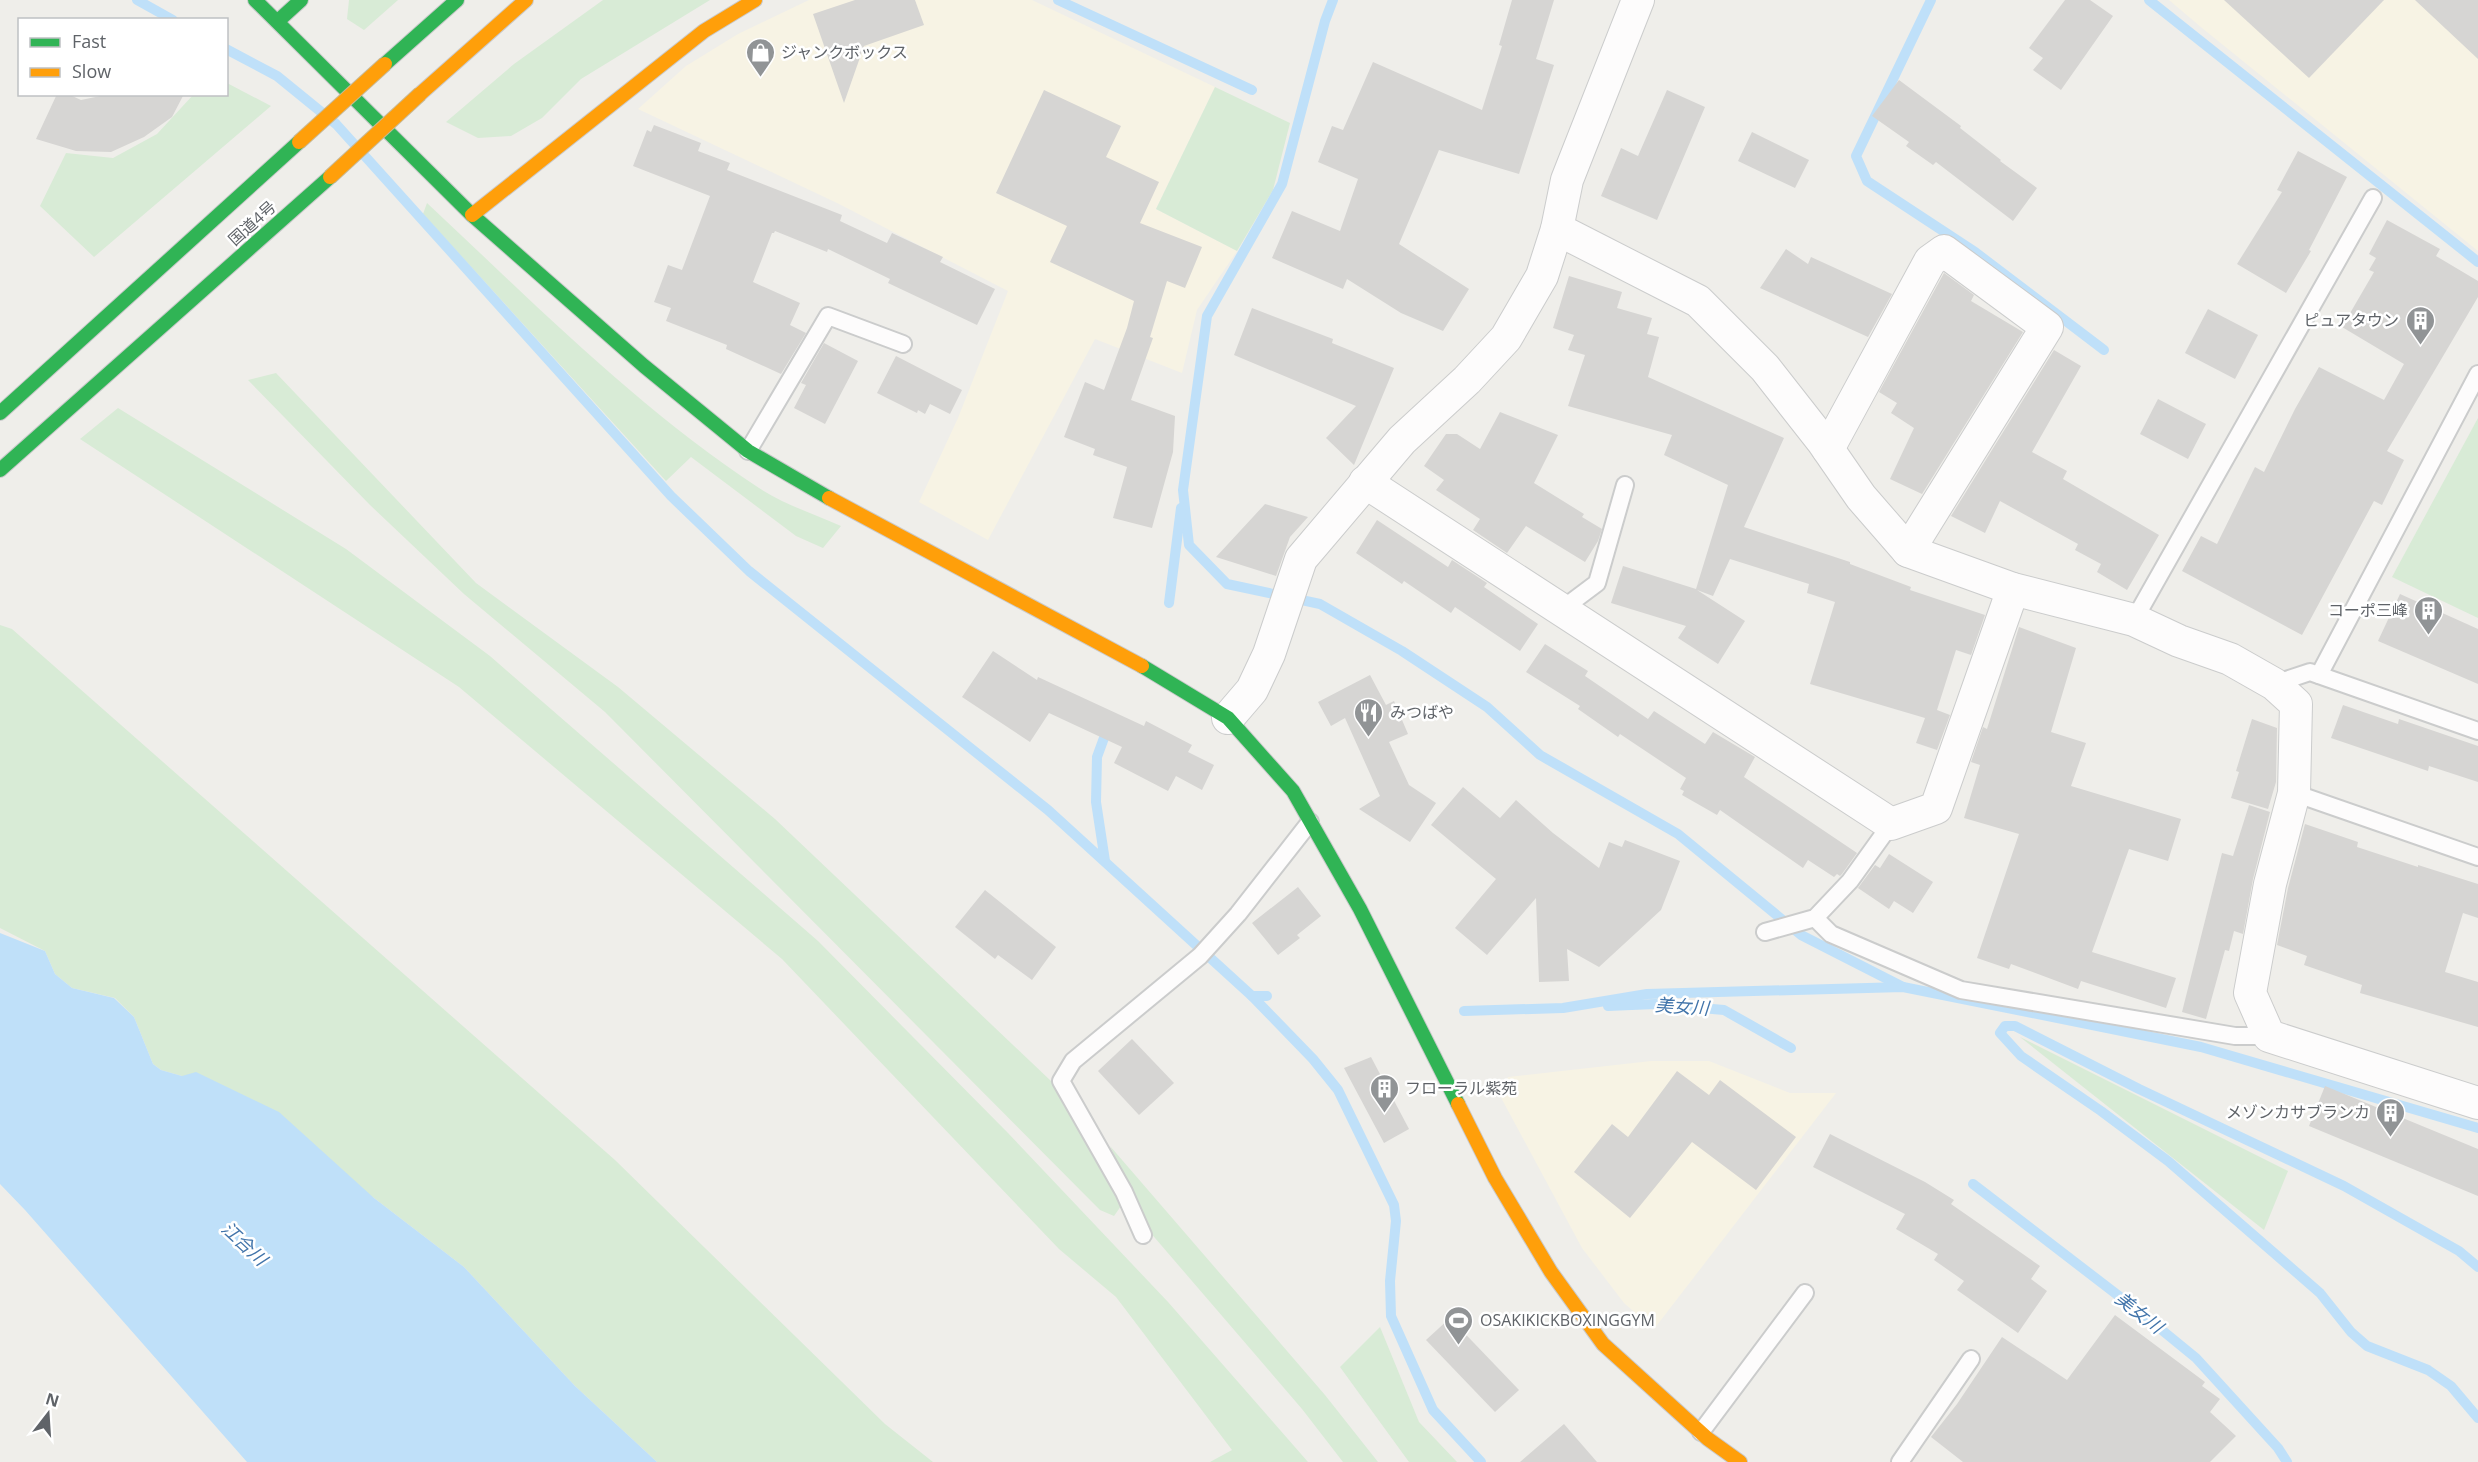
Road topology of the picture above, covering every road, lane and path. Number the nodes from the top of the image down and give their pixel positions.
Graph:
1 (255, 0) edge
2 (301, 0) edge
3 (457, 0) edge
4 (526, 0) edge
5 (755, 0) edge
6 (1638, 0) edge
7 (278, 21) junction
8 (2373, 198) dead end
9 (472, 214) junction
10 (1557, 229) junction
11 (903, 344) dead end
12 (2478, 374) edge
13 (0, 413) edge
14 (1828, 449) junction
15 (748, 451) junction
16 (0, 470) edge
17 (1365, 482) junction
18 (1626, 485) dead end
19 (1908, 551) junction
20 (2013, 590) junction
21 (1561, 610) junction
22 (2134, 620) junction
23 (2319, 675) junction
24 (2274, 684) junction
25 (1227, 718) junction
26 (2478, 731) edge
27 (2294, 793) junction
28 (1310, 822) junction
29 (1891, 824) junction
30 (2478, 857) edge
31 (1808, 920) junction
32 (1765, 933) dead end
33 (2269, 1036) junction
34 (2478, 1104) edge
35 (1143, 1235) dead end
36 (1805, 1293) dead end
37 (1971, 1359) dead end
38 (1701, 1432) junction
39 (1740, 1462) edge
40 (1900, 1462) edge

1 - 7 main road
2 - 7 main road
3 - 13 main road, 国道4号, bridge
4 - 16 main road, 国道4号, bridge
5 - 9 main road
6 - 10 street
7 - 9 main road
8 - 22 lane
9 - 15 main road
10 - 14 street
10 - 17 street
11 - 15 lane
12 - 23 lane
14 - 19 street
14 - 19 street
15 - 25 main road
17 - 21 street
17 - 25 street
18 - 21 lane
19 - 20 street
20 - 22 street
20 - 29 street
21 - 29 street
22 - 24 street
23 - 24 lane
23 - 26 lane
24 - 27 street
25 - 28 main road
27 - 30 lane
27 - 33 street
28 - 35 lane
28 - 38 main road
29 - 31 lane
31 - 32 lane
31 - 33 lane
33 - 34 street
36 - 38 lane
37 - 40 lane
38 - 39 main road

